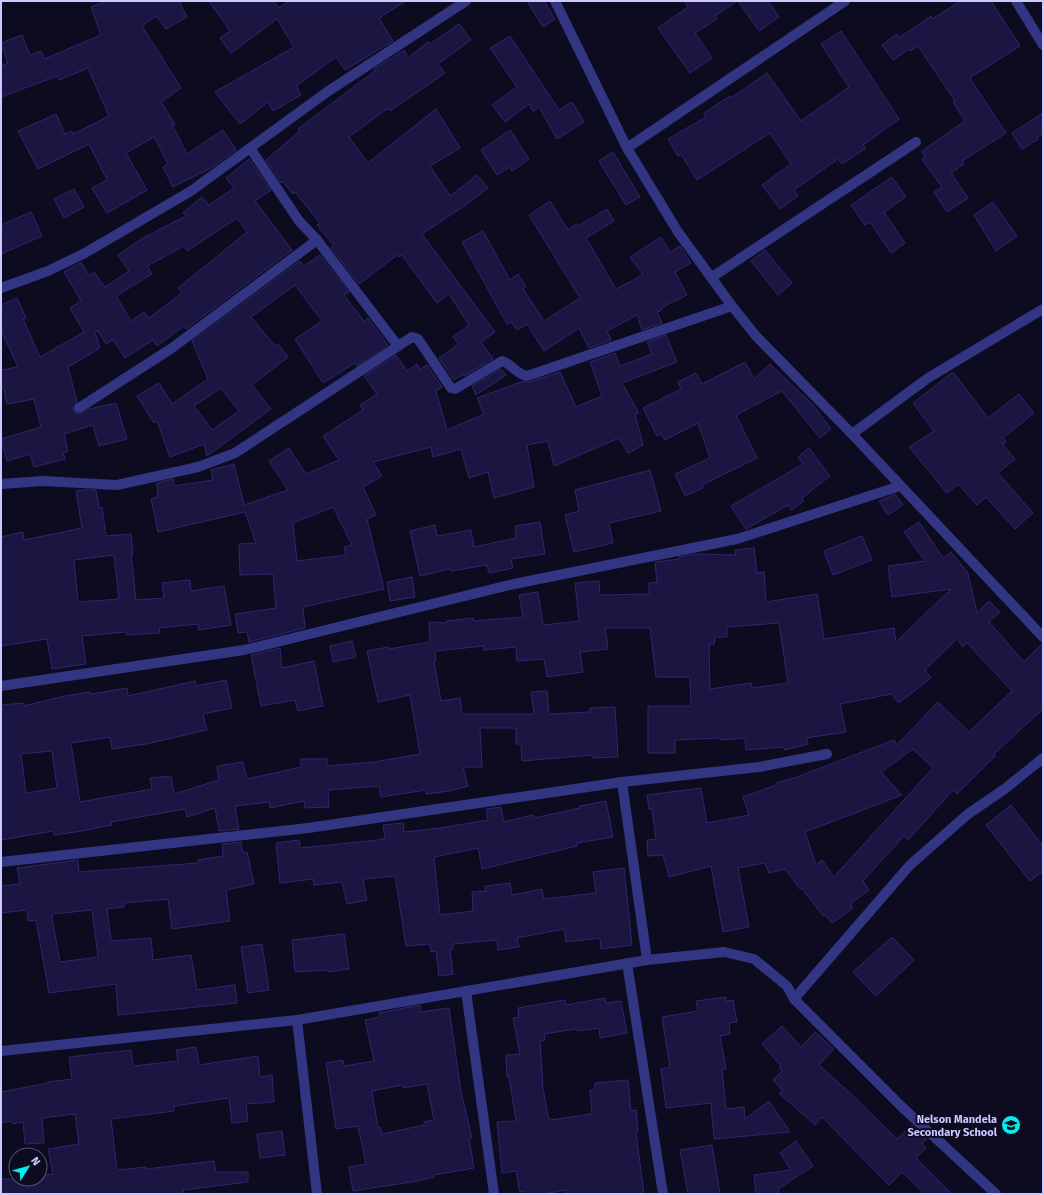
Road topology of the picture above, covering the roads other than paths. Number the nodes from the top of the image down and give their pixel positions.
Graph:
1 (466, 1) edge
2 (845, 1) edge
3 (1016, 1) edge
4 (557, 3) edge
5 (1043, 45) edge
6 (916, 142) dead end
7 (250, 148) junction
8 (627, 148) junction
9 (317, 240) junction
10 (712, 277) junction
11 (1, 288) edge
12 (732, 306) junction
13 (1043, 309) edge
14 (398, 346) junction
15 (80, 408) dead end
16 (852, 434) junction
17 (1, 484) edge
18 (900, 486) junction
19 (1043, 637) edge
20 (1, 686) edge
21 (827, 754) dead end
22 (1043, 758) edge
23 (622, 782) junction
24 (1, 862) edge
25 (647, 960) junction
26 (627, 963) junction
27 (466, 991) junction
28 (794, 1000) junction
29 (297, 1020) junction
30 (1, 1052) edge
31 (316, 1194) edge
32 (494, 1194) edge
33 (663, 1194) edge
34 (996, 1194) edge

1 - 7 street
2 - 8 street
3 - 5 street
4 - 8 street
6 - 10 street
7 - 9 street
7 - 11 street
8 - 10 street
9 - 14 street
9 - 15 street
10 - 12 street
12 - 14 street
12 - 16 street
13 - 16 street
14 - 17 street
16 - 18 street
18 - 19 street
18 - 20 street
21 - 23 street
22 - 28 street
23 - 24 street
23 - 25 street
25 - 26 street
25 - 28 street
26 - 27 street
26 - 33 street
27 - 29 street
27 - 32 street
28 - 34 street
29 - 30 street
29 - 31 street

